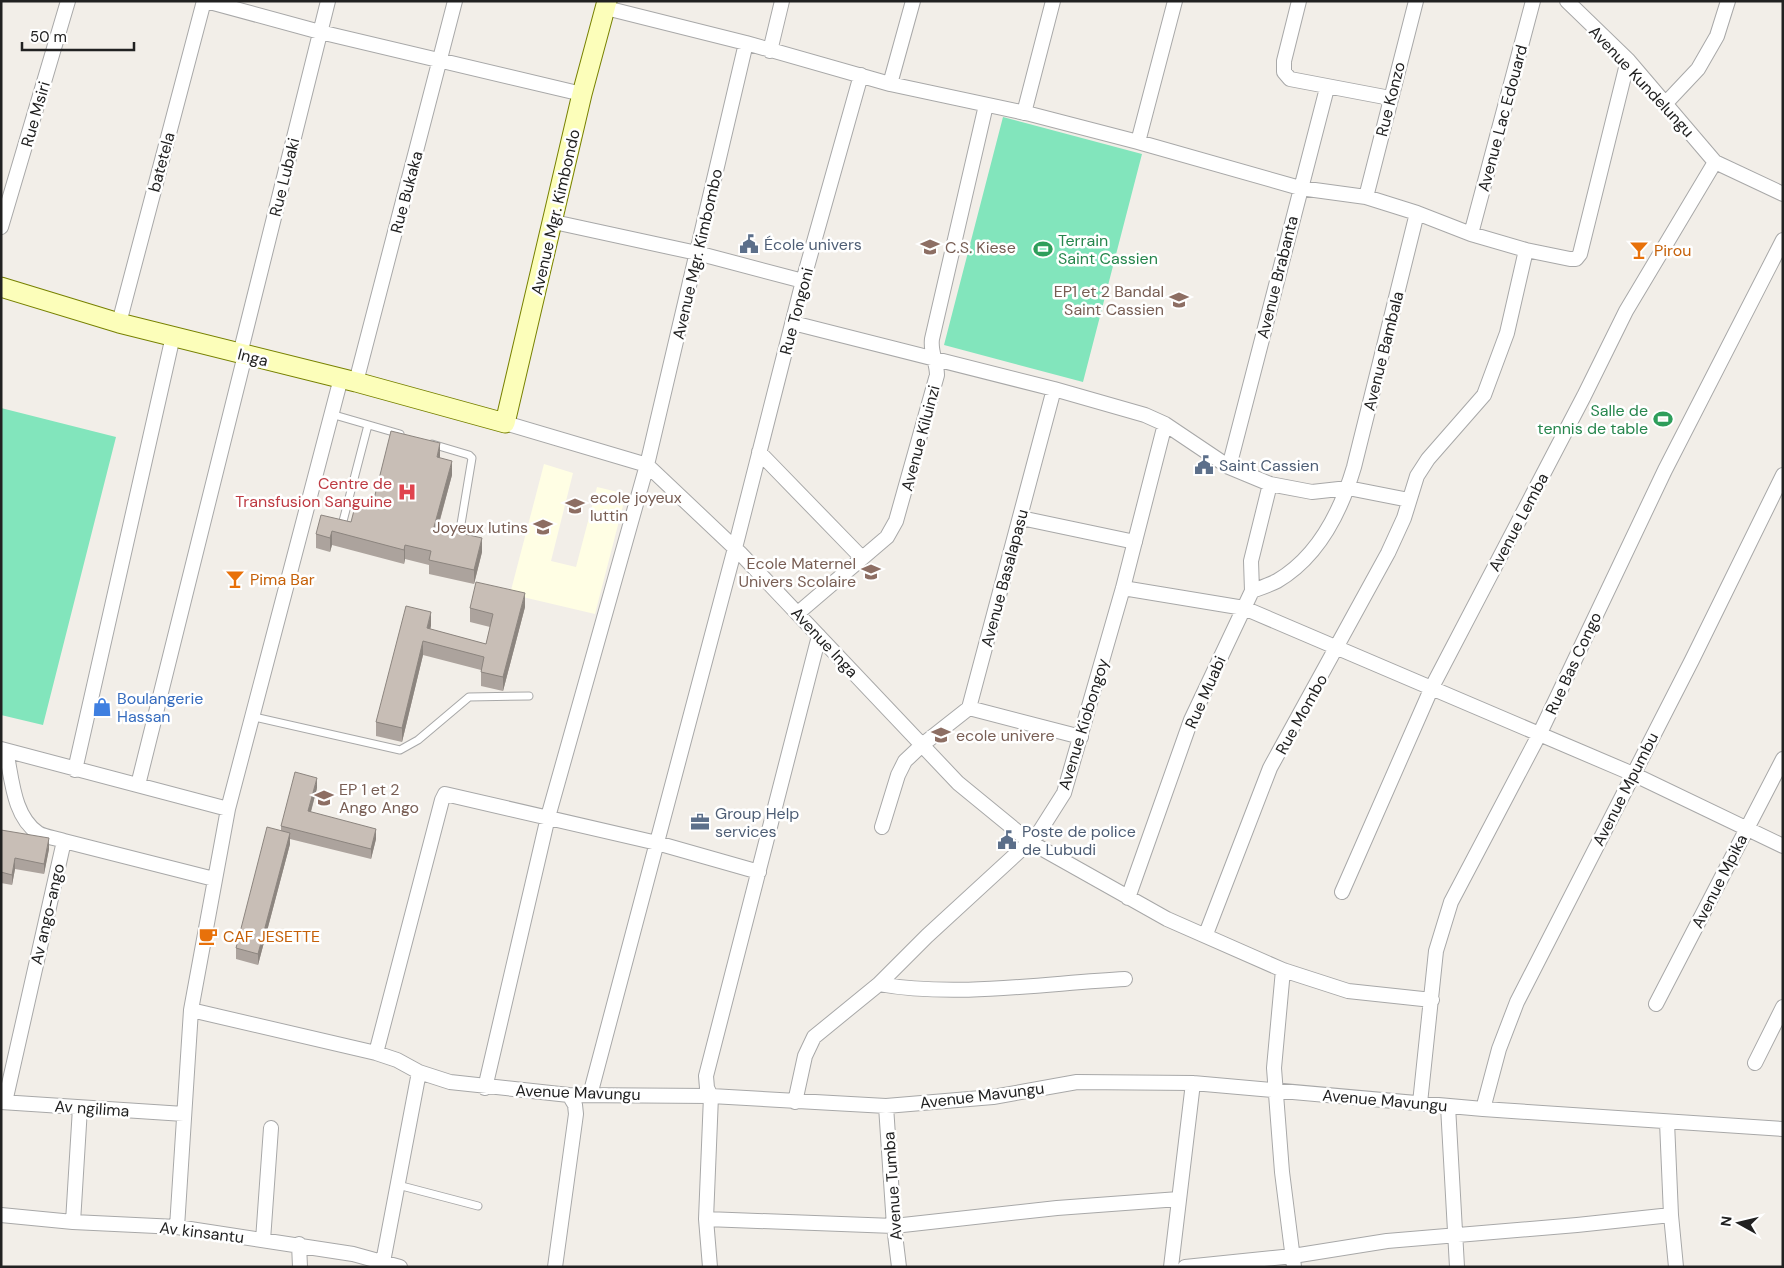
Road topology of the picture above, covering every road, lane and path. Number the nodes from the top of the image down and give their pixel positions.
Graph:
1 (68, 1) edge
2 (205, 1) edge
3 (328, 1) edge
4 (455, 1) edge
5 (782, 1) edge
6 (913, 1) edge
7 (1053, 1) edge
8 (1175, 1) edge
9 (1299, 1) edge
10 (1416, 1) edge
11 (1533, 1) edge
12 (1567, 1) edge
13 (1728, 1) edge
14 (606, 5) edge
15 (320, 32) junction
16 (746, 43) junction
17 (770, 51) junction
18 (440, 60) junction
19 (1628, 60) junction
20 (862, 75) junction
21 (890, 84) junction
22 (1327, 88) junction
23 (582, 94) junction
24 (1390, 98) junction
25 (1665, 104) junction
26 (986, 105) junction
27 (1024, 113) junction
28 (1138, 142) junction
29 (1715, 162) junction
30 (1300, 188) junction
31 (1783, 194) edge
32 (1366, 197) junction
33 (1417, 213) junction
34 (554, 222) junction
35 (1, 227) edge
36 (1471, 234) junction
37 (1783, 240) edge
38 (1526, 250) junction
39 (697, 253) junction
40 (803, 281) junction
41 (1, 287) edge
42 (118, 323) junction
43 (794, 324) junction
44 (172, 336) junction
45 (242, 354) junction
46 (933, 358) junction
47 (349, 380) junction
48 (1054, 389) junction
49 (331, 414) junction
50 (505, 423) junction
51 (368, 424) junction
52 (1165, 424) junction
53 (405, 436) edge
54 (423, 441) edge
55 (759, 452) junction
56 (647, 465) junction
57 (1229, 467) junction
58 (1783, 476) edge
59 (1270, 484) junction
60 (1348, 488) junction
61 (1409, 500) junction
62 (1020, 518) junction
63 (461, 524) dead end
64 (342, 525) edge
65 (1135, 542) junction
66 (735, 548) junction
67 (862, 558) junction
68 (1123, 588) junction
69 (1252, 591) junction
70 (1244, 608) junction
71 (798, 613) junction
72 (819, 636) junction
73 (1339, 646) junction
74 (1432, 687) junction
75 (529, 696) dead end
76 (969, 708) junction
77 (254, 717) junction
78 (1540, 733) junction
79 (1081, 736) junction
80 (922, 745) junction
81 (3, 750) edge
82 (1783, 759) edge
83 (75, 770) junction
84 (1633, 774) junction
85 (138, 785) junction
86 (228, 808) junction
87 (548, 817) junction
88 (882, 827) dead end
89 (1746, 828) junction
90 (64, 841) junction
91 (1030, 842) junction
92 (657, 843) junction
93 (1783, 846) edge
94 (759, 872) junction
95 (214, 879) junction
96 (1342, 892) dead end
97 (1128, 898) junction
98 (1206, 934) junction
99 (1284, 970) junction
100 (1125, 979) dead end
101 (879, 984) junction
102 (1432, 1000) junction
103 (1656, 1004) dead end
104 (1783, 1007) edge
105 (191, 1010) junction
106 (376, 1053) junction
107 (1755, 1063) dead end
108 (419, 1072) junction
109 (1193, 1083) junction
110 (485, 1088) junction
111 (1276, 1090) junction
112 (569, 1095) junction
113 (590, 1095) junction
114 (711, 1096) junction
115 (3, 1102) edge
116 (795, 1102) junction
117 (1420, 1103) junction
118 (886, 1106) junction
119 (1448, 1106) junction
120 (80, 1108) junction
121 (1483, 1109) junction
122 (184, 1114) junction
123 (1668, 1122) junction
124 (271, 1128) dead end
125 (1783, 1129) edge
126 (398, 1185) junction
127 (1179, 1199) junction
128 (478, 1206) dead end
129 (1, 1215) edge
130 (1671, 1215) junction
131 (706, 1219) junction
132 (73, 1222) junction
133 (894, 1226) junction
134 (177, 1227) junction
135 (1456, 1236) junction
136 (263, 1240) junction
137 (299, 1244) junction
138 (1293, 1261) edge
139 (383, 1262) junction
140 (300, 1267) edge
141 (400, 1267) edge
142 (555, 1267) edge
143 (710, 1267) edge
144 (899, 1267) edge
145 (1172, 1267) edge
146 (1185, 1267) edge
147 (1457, 1267) edge
148 (1676, 1267) edge

1 - 35 street, Rue Msiri
2 - 15 street
2 - 42 street, batetela
3 - 15 street, Rue Lubaki
4 - 18 street, Rue Bukaka
5 - 17 street
6 - 21 street
7 - 27 street
8 - 28 street
9 - 22 street
10 - 24 street, Rue Konzo
11 - 36 street, Avenue Lac Edouard
12 - 19 street, Avenue Kundelungu
13 - 25 street
14 - 16 street
14 - 23 street, Avenue Mgr. Kimbondo
15 - 18 street
15 - 45 street, Rue Lubaki
16 - 17 street
16 - 39 street, Avenue Mgr. Kimbombo
17 - 20 street
18 - 23 street
18 - 47 street, Rue Bukaka
19 - 25 street, Avenue Kundelungu
19 - 38 street
20 - 21 street
20 - 40 street, Rue Tongoni
21 - 26 street
22 - 24 street
22 - 30 street, Avenue Brabanta
23 - 34 street, Avenue Mgr. Kimbondo
24 - 32 street, Rue Konzo
25 - 29 street, Avenue Kundelungu
26 - 27 street
26 - 46 street, Avenue Kiluinzi
27 - 28 street
28 - 30 street
29 - 31 street
29 - 74 street, Avenue Lemba
30 - 32 street
30 - 57 street, Avenue Brabanta
32 - 33 street
33 - 36 street
33 - 60 street, Avenue Bambala
34 - 39 street
34 - 50 street, Avenue Mgr. Kimbondo
36 - 38 street
37 - 78 street, Rue Bas Congo
38 - 61 street, Rue Mombo
39 - 40 street
39 - 56 street, Avenue Mgr. Kimbombo
40 - 43 street, Rue Tongoni
41 - 42 street, Inga
42 - 44 street, Inga
43 - 46 street
43 - 55 street, Rue Tongoni
44 - 45 street, Inga
44 - 83 street
45 - 47 street, Inga
45 - 85 street, Rue Lubaki
46 - 48 street
46 - 67 street, Avenue Kiluinzi
47 - 49 street, Rue Bukaka
47 - 50 street, Inga
48 - 52 street
48 - 62 street, Avenue Basalapasu
49 - 51 lane
49 - 77 street, Rue Bukaka
50 - 56 street, Avenue Inga
51 - 53 lane
51 - 64 lane
52 - 57 street
52 - 65 street, Avenue Kiobongoy
54 - 63 lane
55 - 66 street, Rue Tongoni
55 - 67 street
56 - 66 street, Avenue Inga
56 - 87 street, Avenue Mgr. Kimbombo
57 - 59 street
58 - 84 street, Avenue Mpumbu
59 - 60 street
59 - 69 street, Rue Muabi
60 - 61 street
60 - 69 street, Avenue Bambala
61 - 73 street, Rue Mombo
62 - 65 street
62 - 76 street, Avenue Basalapasu
65 - 68 street, Avenue Kiobongoy
66 - 71 street, Avenue Inga
66 - 92 street, Rue Tongoni
67 - 71 street, Avenue Kiluinzi
68 - 70 street
68 - 79 street, Avenue Kiobongoy
69 - 70 street, Rue Muabi
70 - 73 street
70 - 97 street, Rue Muabi
71 - 72 street, Avenue Inga
72 - 80 street, Avenue Inga
72 - 94 street
73 - 74 street
73 - 98 street, Rue Mombo
74 - 78 street
74 - 96 street, Avenue Lemba
75 - 77 lane
76 - 79 street
76 - 80 street
77 - 86 street, Rue Bukaka
78 - 84 street
78 - 102 street, Rue Bas Congo
79 - 91 street, Avenue Kiobongoy
80 - 88 street
80 - 91 street, Avenue Inga
81 - 83 street
81 - 90 street, Av ango-ango
82 - 89 street, Avenue Mpika
83 - 85 street
84 - 89 street
84 - 121 street, Avenue Mpumbu
85 - 86 street
86 - 95 street, Rue Bukaka
87 - 92 street
87 - 106 street
87 - 110 street, Avenue Mgr. Kimbombo
89 - 93 street
89 - 103 street, Avenue Mpika
90 - 95 street
90 - 115 street, Av ango-ango
91 - 97 street, Avenue Inga
91 - 101 street, Avenue Kiobongoy
92 - 94 street
92 - 113 street, Rue Tongoni
94 - 114 street
95 - 105 street, Rue Bukaka
97 - 98 street, Avenue Inga
98 - 99 street, Avenue Inga
99 - 102 street, Avenue Inga
99 - 111 street
100 - 101 street
101 - 116 street, Avenue Kiobongoy
102 - 117 street, Rue Bas Congo
104 - 107 street
105 - 106 street, Avenue Mavungu
105 - 122 street, Rue Bukaka
106 - 108 street, Avenue Mavungu
108 - 110 street, Avenue Mavungu
108 - 126 street
109 - 111 street, Avenue Mavungu
109 - 118 street, Avenue Mavungu
109 - 127 street
110 - 112 street, Avenue Mavungu
111 - 117 street, Avenue Mavungu
111 - 138 street
112 - 113 street, Avenue Mavungu
112 - 142 street
113 - 114 street, Avenue Mavungu
114 - 116 street, Avenue Mavungu
114 - 131 street
115 - 120 street, Av ngilima
116 - 118 street, Avenue Mavungu
117 - 119 street, Avenue Mavungu
118 - 133 street, Avenue Tumba
119 - 121 street, Avenue Mavungu
119 - 135 street
120 - 122 street, Av ngilima
120 - 132 street
121 - 123 street, Avenue Mavungu
122 - 134 street, Rue Bukaka
123 - 125 street, Avenue Mavungu
123 - 130 street
124 - 136 street
126 - 128 lane
126 - 139 street
127 - 133 street
127 - 145 street
129 - 132 street, Av kinsantu
130 - 135 street
130 - 148 street
131 - 133 street
131 - 143 street
132 - 134 street, Av kinsantu
133 - 144 street, Avenue Tumba
134 - 136 street, Av kinsantu
135 - 138 street
135 - 147 street
136 - 137 street, Av kinsantu
137 - 139 street, Av kinsantu
137 - 140 street
138 - 146 street
139 - 141 street, Av kinsantu

